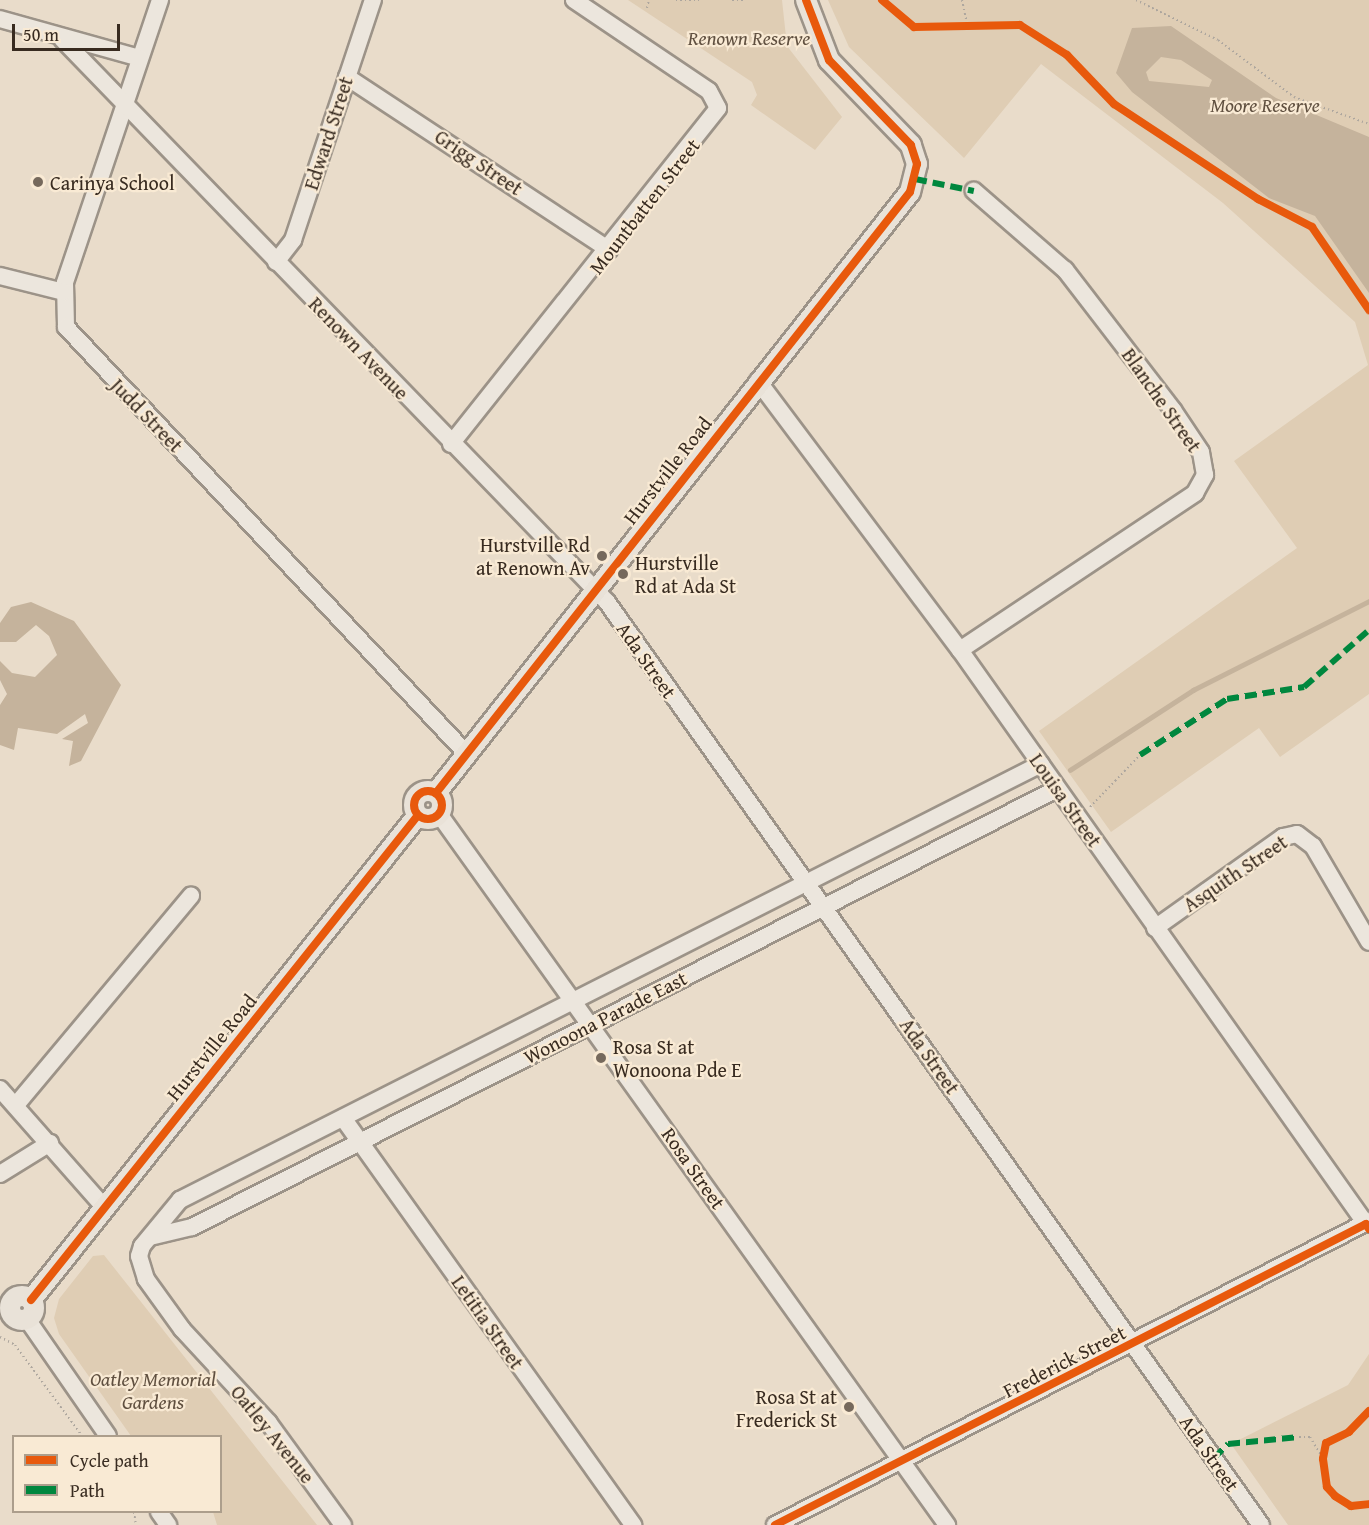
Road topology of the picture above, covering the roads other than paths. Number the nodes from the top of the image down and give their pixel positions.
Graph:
1 (160, 0) edge
2 (373, 0) edge
3 (574, 0) edge
4 (806, 0) edge
5 (0, 19) edge
6 (62, 39) junction
7 (140, 58) junction
8 (347, 77) junction
9 (124, 105) junction
10 (974, 191) dead end
11 (609, 250) junction
12 (276, 262) junction
13 (0, 276) edge
14 (63, 292) junction
15 (758, 381) junction
16 (451, 444) junction
17 (593, 590) junction
18 (960, 650) junction
19 (465, 752) junction
20 (1041, 764) junction
21 (1058, 789) junction
22 (436, 793) junction
23 (439, 814) junction
24 (418, 815) junction
25 (806, 881) junction
26 (191, 896) dead end
27 (824, 906) junction
28 (1155, 928) junction
29 (1369, 942) edge
30 (575, 1002) junction
31 (591, 1024) junction
32 (0, 1089) edge
33 (16, 1105) junction
34 (343, 1118) junction
35 (50, 1143) junction
36 (361, 1143) junction
37 (0, 1174) edge
38 (105, 1208) junction
39 (1368, 1223) edge
40 (150, 1237) junction
41 (154, 1291) joint
42 (17, 1312) edge
43 (1134, 1345) junction
44 (107, 1435) edge
45 (903, 1461) junction
46 (629, 1524) edge
47 (343, 1525) edge
48 (775, 1525) edge
49 (947, 1525) edge
50 (1261, 1525) edge

1 - 7 street, Judd Street
2 - 8 street, Edward Street
3 - 11 street, Mountbatten Street
4 - 15 main road, Hurstville Road
5 - 6 street
6 - 7 street
6 - 9 street, Renown Avenue
7 - 9 street, Judd Street
8 - 11 street, Grigg Street
8 - 12 street, Edward Street
9 - 12 street, Renown Avenue
9 - 14 street, Judd Street
10 - 18 street, Blanche Street
11 - 16 street, Mountbatten Street
12 - 16 street, Renown Avenue
13 - 14 street
14 - 19 street, Judd Street
15 - 17 main road, Hurstville Road
15 - 18 street, Louisa Street
16 - 17 street, Renown Avenue
17 - 19 main road, Hurstville Road
17 - 25 street, Ada Street
18 - 20 street, Louisa Street
19 - 22 main road, Hurstville Road
20 - 21 street, Louisa Street
20 - 25 street, Wonoona Parade East
21 - 27 street, Wonoona Parade East
21 - 28 street, Louisa Street
22 - 23 main road
22 - 24 main road
23 - 24 main road
23 - 30 street, Rosa Street
24 - 38 main road, Hurstville Road
25 - 27 street, Ada Street
25 - 30 street, Wonoona Parade East
26 - 33 street
27 - 31 street, Wonoona Parade East
27 - 43 street, Ada Street
28 - 29 street, Asquith Street
28 - 39 street, Louisa Street
30 - 31 street, Rosa Street
30 - 34 street, Wonoona Parade East
31 - 36 street, Wonoona Parade East
31 - 45 street, Rosa Street
32 - 33 street
33 - 35 street
34 - 36 street, Letitia Street
34 - 40 street, Wonoona Parade East
35 - 37 street
35 - 38 street
36 - 40 street, Wonoona Parade East
36 - 46 street, Letitia Street
38 - 42 main road, Hurstville Road
39 - 43 street, Frederick Street
40 - 41 street, Wonoona Parade East
41 - 47 street, Oatley Avenue
42 - 44 street
43 - 45 street, Frederick Street
43 - 50 street, Ada Street
45 - 48 street, Frederick Street
45 - 49 street, Rosa Street

